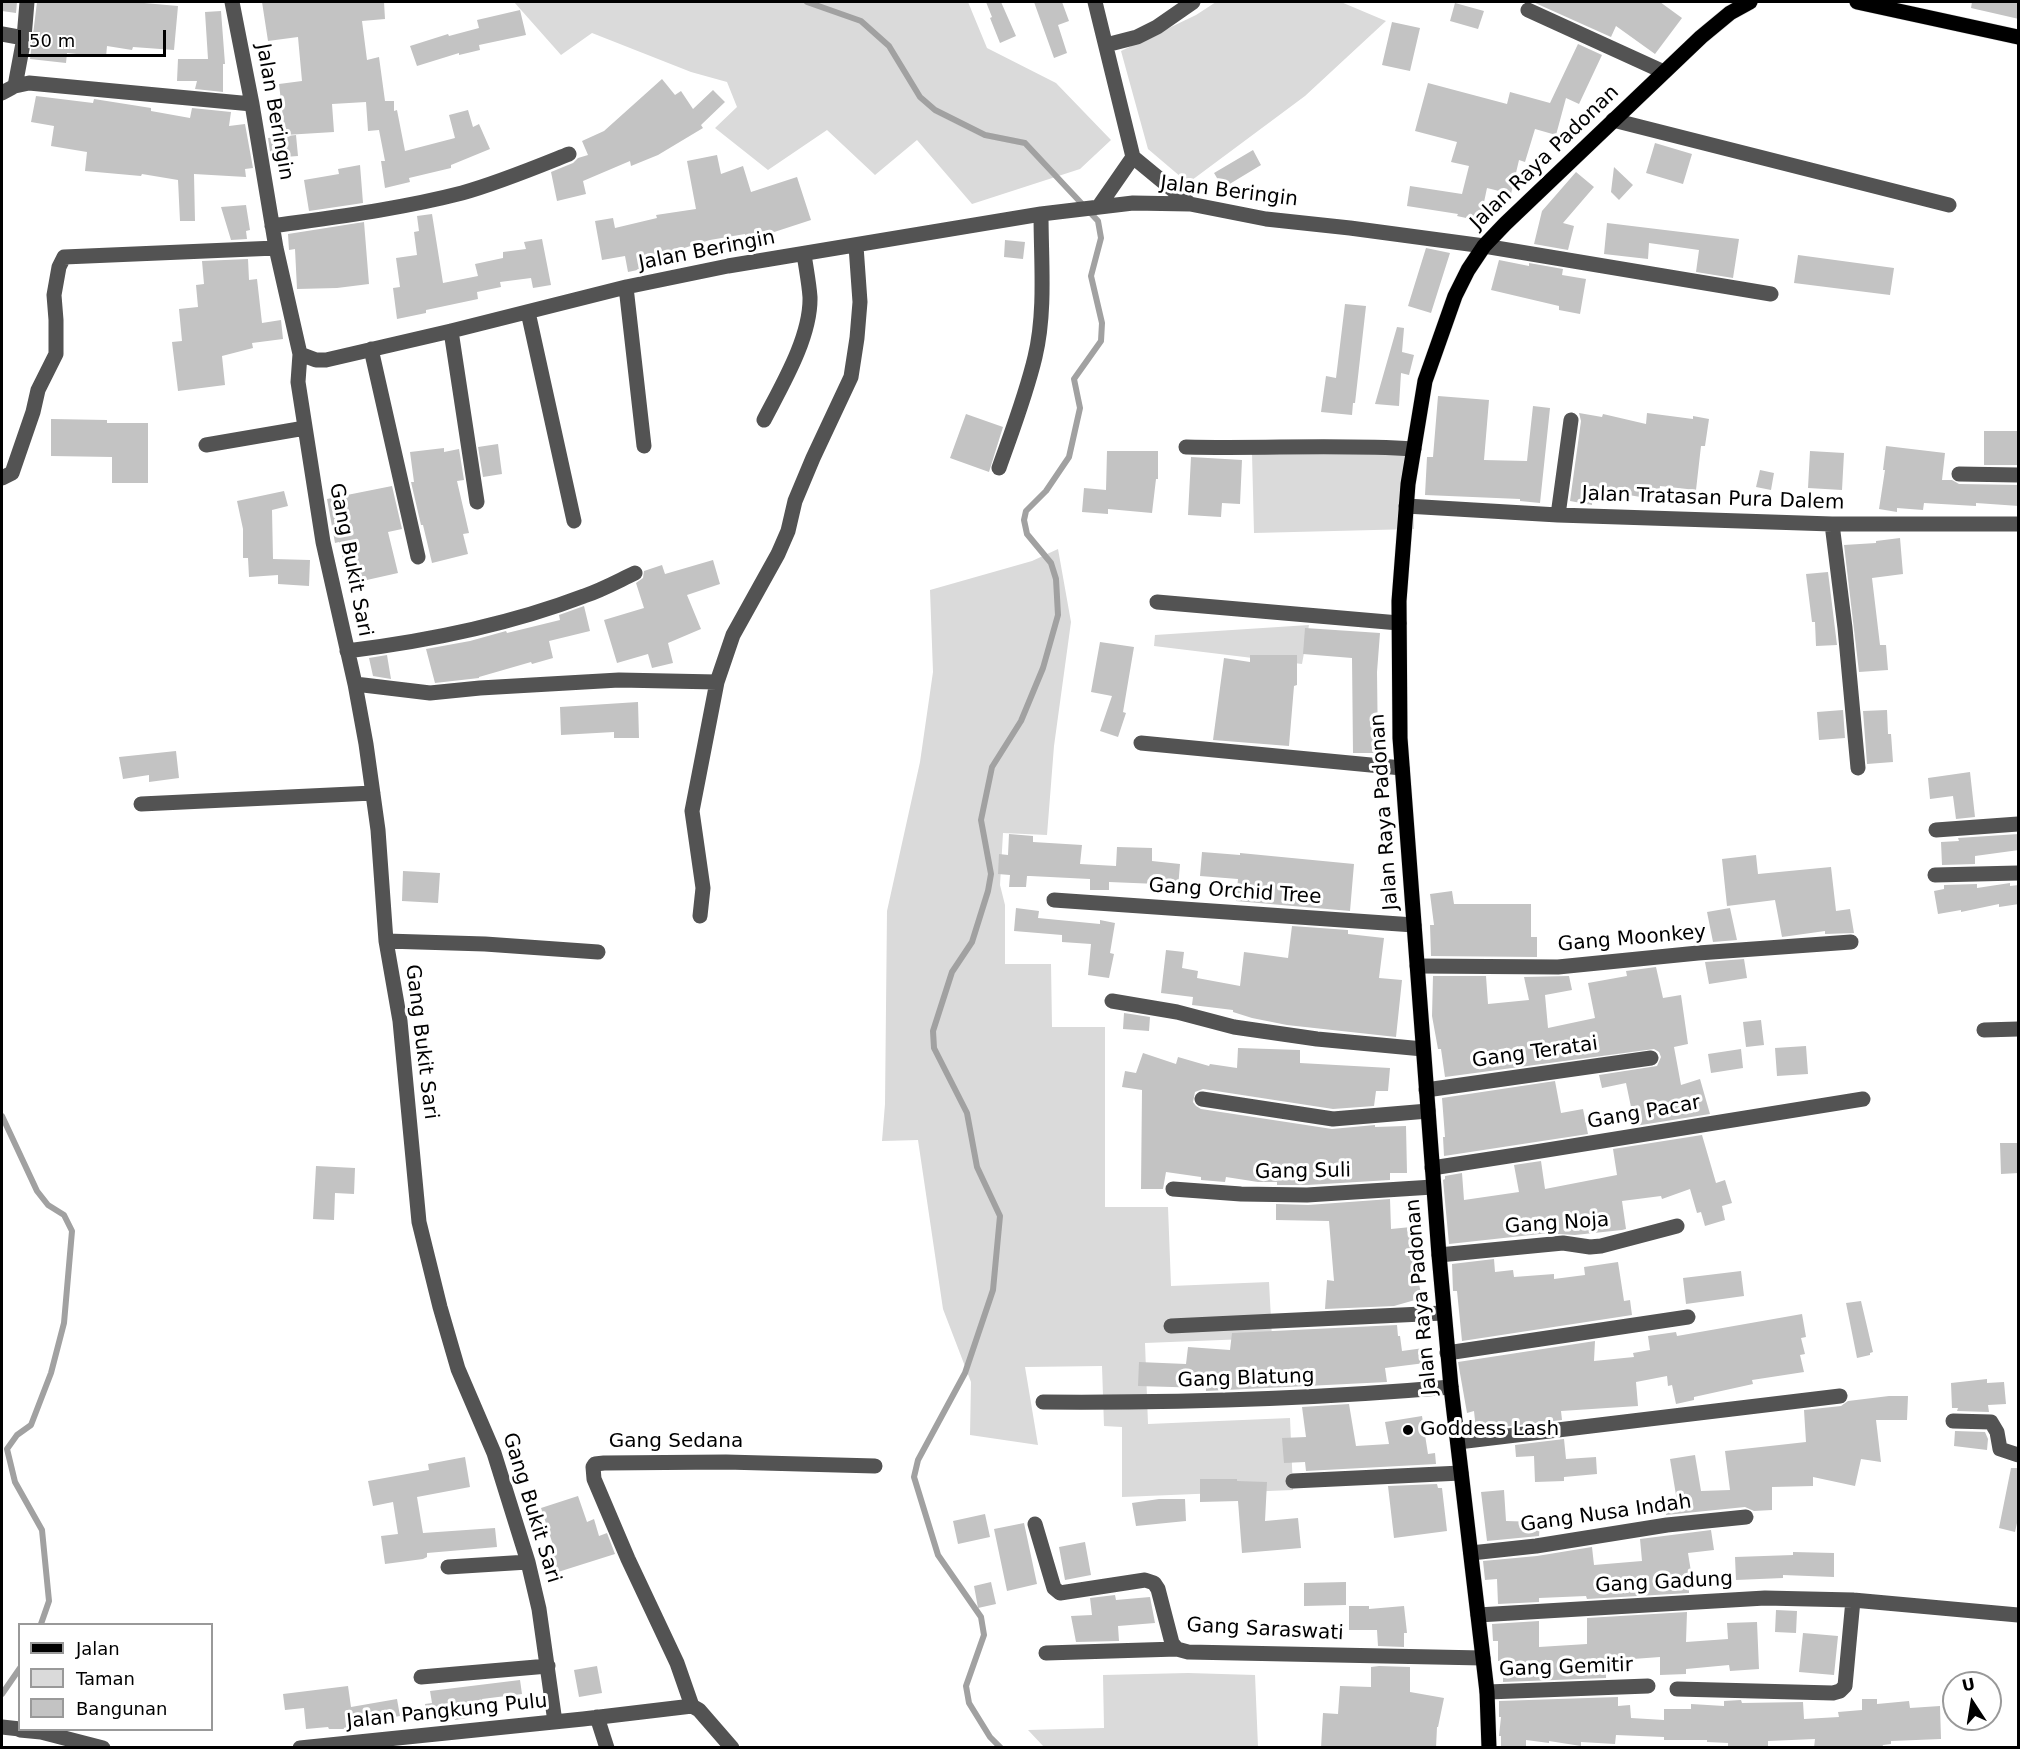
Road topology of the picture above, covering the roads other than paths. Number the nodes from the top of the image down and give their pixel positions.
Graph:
1 (27, 2) edge
2 (232, 2) edge
3 (1095, 2) edge
4 (1193, 2) edge
5 (1750, 2) edge
6 (1857, 2) edge
7 (1528, 10) dead end
8 (2, 34) edge
9 (2019, 37) edge
10 (24, 38) junction
11 (1106, 45) junction
12 (1664, 72) junction
13 (8, 89) edge
14 (252, 104) junction
15 (1613, 120) junction
16 (569, 154) dead end
17 (1133, 157) junction
18 (1190, 204) junction
19 (1948, 205) dead end
20 (1099, 206) junction
21 (1041, 214) junction
22 (272, 226) junction
23 (856, 246) junction
24 (1484, 246) junction
25 (276, 248) junction
26 (804, 254) junction
27 (626, 287) junction
28 (1771, 294) dead end
29 (528, 312) junction
30 (451, 332) junction
31 (370, 350) junction
32 (300, 354) junction
33 (764, 420) dead end
34 (1571, 420) dead end
35 (305, 428) junction
36 (206, 445) dead end
37 (644, 446) dead end
38 (1186, 447) dead end
39 (1414, 449) junction
40 (999, 468) dead end
41 (1959, 474) dead end
42 (2019, 475) edge
43 (2, 478) edge
44 (477, 502) dead end
45 (1406, 506) junction
46 (1558, 515) junction
47 (574, 521) dead end
48 (1832, 524) junction
49 (2019, 524) edge
50 (418, 558) dead end
51 (635, 573) dead end
52 (1158, 602) dead end
53 (1399, 623) junction
54 (346, 651) junction
55 (717, 682) junction
56 (355, 684) junction
57 (1141, 743) dead end
58 (1402, 768) junction
59 (1858, 768) dead end
60 (373, 793) junction
61 (141, 804) dead end
62 (2019, 824) edge
63 (1936, 830) dead end
64 (2019, 873) edge
65 (1935, 875) dead end
66 (1054, 900) dead end
67 (700, 916) dead end
68 (1414, 925) junction
69 (386, 941) junction
70 (1851, 942) dead end
71 (598, 952) dead end
72 (1417, 966) junction
73 (1112, 1001) dead end
74 (2019, 1029) edge
75 (1984, 1030) dead end
76 (1423, 1049) junction
77 (1651, 1058) dead end
78 (1426, 1090) junction
79 (1202, 1099) dead end
80 (1863, 1099) dead end
81 (1428, 1111) junction
82 (1432, 1168) junction
83 (1433, 1186) junction
84 (1173, 1189) dead end
85 (1677, 1226) dead end
86 (1438, 1255) junction
87 (1443, 1312) junction
88 (1688, 1317) dead end
89 (1170, 1326) dead end
90 (1447, 1353) junction
91 (1450, 1387) junction
92 (1840, 1396) dead end
93 (1043, 1402) dead end
94 (1953, 1421) dead end
95 (1458, 1442) junction
96 (2019, 1455) edge
97 (875, 1466) dead end
98 (1461, 1473) junction
99 (1293, 1481) dead end
100 (1746, 1517) dead end
101 (1035, 1524) dead end
102 (1471, 1553) junction
103 (528, 1562) junction
104 (447, 1567) dead end
105 (1853, 1600) junction
106 (1478, 1615) junction
107 (2019, 1615) edge
108 (1177, 1649) junction
109 (1046, 1653) dead end
110 (1483, 1658) junction
111 (548, 1666) junction
112 (421, 1677) dead end
113 (1648, 1686) dead end
114 (1677, 1689) dead end
115 (1487, 1692) junction
116 (692, 1706) junction
117 (597, 1717) junction
118 (555, 1722) junction
119 (2, 1727) edge
120 (18, 1730) edge
121 (30, 1731) edge
122 (103, 1748) edge
123 (300, 1748) edge
124 (607, 1748) edge
125 (732, 1748) edge
126 (1488, 1748) edge

1 - 10 street
2 - 14 street, Jalan Beringin
3 - 11 street
4 - 11 street
5 - 12 main road, Jalan Raya Padonan
6 - 9 main road
7 - 12 street
8 - 10 street
10 - 13 street
11 - 17 street
12 - 15 main road, Jalan Raya Padonan
13 - 14 street
14 - 22 street, Jalan Beringin
15 - 19 street
15 - 24 main road, Jalan Raya Padonan
16 - 22 street
17 - 18 street
17 - 20 street
18 - 20 street, Jalan Beringin
18 - 24 street, Jalan Beringin
20 - 21 street, Jalan Beringin
21 - 23 street, Jalan Beringin
21 - 40 street
22 - 25 street, Jalan Beringin
23 - 26 street, Jalan Beringin
23 - 55 street
24 - 28 street, Jalan Beringin
24 - 39 main road, Jalan Raya Padonan
25 - 32 street, Jalan Beringin
25 - 43 street
26 - 27 street, Jalan Beringin
26 - 33 street
27 - 29 street, Jalan Beringin
27 - 37 street
29 - 30 street, Jalan Beringin
29 - 47 street
30 - 31 street, Jalan Beringin
30 - 44 street
31 - 32 street, Jalan Beringin
31 - 50 street
32 - 35 street, Gang Bukit Sari
34 - 46 street
35 - 36 street
35 - 54 street, Gang Bukit Sari
38 - 39 street
39 - 45 main road, Jalan Raya Padonan
41 - 42 street
45 - 46 street, Jalan Tratasan Pura Dalem
45 - 53 main road, Jalan Raya Padonan
46 - 48 street, Jalan Tratasan Pura Dalem
48 - 49 street, Jalan Tratasan Pura Dalem
48 - 59 street
51 - 54 street
52 - 53 street
53 - 58 main road, Jalan Raya Padonan
54 - 56 street, Gang Bukit Sari
55 - 56 street
55 - 67 street
56 - 60 street, Gang Bukit Sari
57 - 58 street
58 - 68 main road, Jalan Raya Padonan
60 - 61 street
60 - 69 street, Gang Bukit Sari
62 - 63 street
64 - 65 street
66 - 68 street, Gang Orchid Tree
68 - 72 main road, Jalan Raya Padonan
69 - 71 street
69 - 103 street, Gang Bukit Sari
70 - 72 street, Gang Moonkey
72 - 76 main road, Jalan Raya Padonan
73 - 76 street
74 - 75 street
76 - 78 main road, Jalan Raya Padonan
77 - 78 street, Gang Teratai
78 - 81 main road, Jalan Raya Padonan
79 - 81 street
80 - 82 street, Gang Pacar
81 - 82 main road, Jalan Raya Padonan
82 - 83 main road, Jalan Raya Padonan
83 - 84 street, Gang Suli
83 - 86 main road, Jalan Raya Padonan
85 - 86 street, Gang Noja
86 - 87 main road, Jalan Raya Padonan
87 - 89 street
87 - 90 main road, Jalan Raya Padonan
88 - 90 street
90 - 91 main road, Jalan Raya Padonan
91 - 93 street, Gang Blatung
91 - 95 main road, Jalan Raya Padonan
92 - 95 street
94 - 96 street
95 - 98 main road, Jalan Raya Padonan
97 - 116 street, Gang Sedana
98 - 99 street
98 - 102 main road, Jalan Raya Padonan
100 - 102 street, Gang Nusa Indah
101 - 108 street, Gang Saraswati
102 - 106 main road, Jalan Raya Padonan
103 - 104 street
103 - 111 street, Gang Bukit Sari
105 - 106 street, Gang Gadung
105 - 107 street, Gang Gadung
105 - 114 street
106 - 110 main road, Jalan Raya Padonan
108 - 109 street
108 - 110 street, Gang Saraswati
110 - 115 main road, Jalan Raya Padonan
111 - 112 street
111 - 118 street, Gang Bukit Sari
113 - 115 street, Gang Gemitir
115 - 126 main road, Jalan Raya Padonan
116 - 117 street, Jalan Pangkung Pulu
116 - 125 street
117 - 118 street, Jalan Pangkung Pulu
117 - 124 street
118 - 123 street, Jalan Pangkung Pulu
119 - 120 street
121 - 122 street

